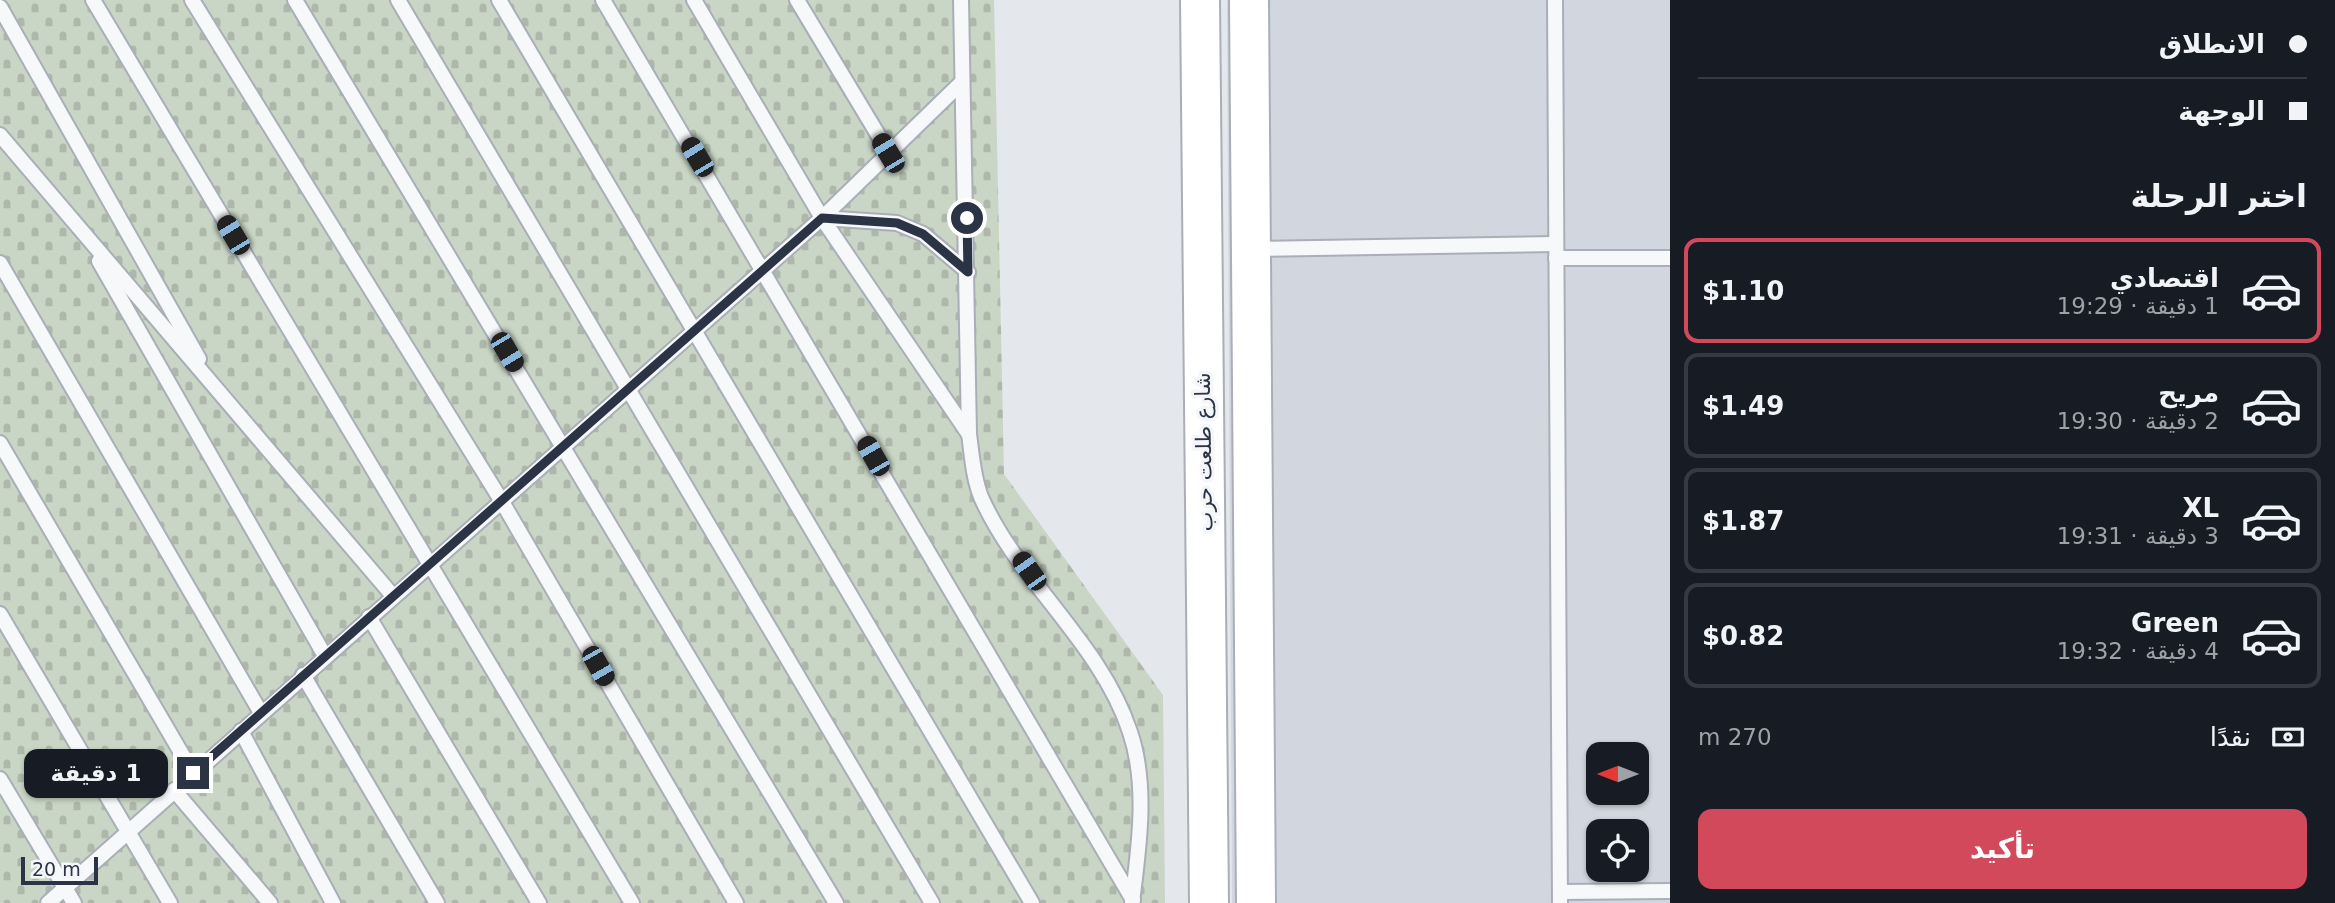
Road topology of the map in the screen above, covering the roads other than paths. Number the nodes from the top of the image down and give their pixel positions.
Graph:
1 (93, 0) edge
2 (192, 0) edge
3 (295, 0) edge
4 (398, 0) edge
5 (499, 0) edge
6 (603, 0) edge
7 (694, 0) edge
8 (797, 0) edge
9 (961, 0) edge
10 (1200, 0) edge
11 (1249, 0) edge
12 (1555, 0) edge
13 (0, 7) edge
14 (962, 82) junction
15 (0, 135) edge
16 (888, 153) junction
17 (822, 218) junction
18 (80, 229) junction
19 (1252, 250) junction
20 (1556, 251) junction
21 (1670, 258) edge
22 (0, 263) edge
23 (764, 269) junction
24 (968, 272) junction
25 (695, 331) junction
26 (629, 387) junction
27 (216, 388) junction
28 (969, 434) junction
29 (0, 443) edge
30 (563, 446) junction
31 (502, 500) junction
32 (429, 564) junction
33 (393, 596) junction
34 (0, 614) edge
35 (369, 617) junction
36 (325, 656) junction
37 (303, 675) junction
38 (261, 713) junction
39 (241, 731) junction
40 (193, 773) junction
41 (0, 779) edge
42 (174, 790) junction
43 (127, 832) junction
44 (65, 888) junction
45 (1670, 891) edge
46 (1560, 898) edge
47 (1132, 902) edge
48 (48, 903) edge
49 (74, 903) edge
50 (170, 903) edge
51 (270, 903) edge
52 (333, 903) edge
53 (437, 903) edge
54 (539, 903) edge
55 (632, 903) edge
56 (736, 903) edge
57 (836, 903) edge
58 (932, 903) edge
59 (1032, 903) edge
60 (1209, 903) edge
61 (1256, 903) edge

1 - 32 lane
2 - 31 lane
3 - 30 lane
4 - 26 lane
5 - 25 lane
6 - 23 lane
7 - 17 lane
8 - 16 lane
9 - 14 lane
10 - 60 main road, شارع طلعت حرب
11 - 19 main road
12 - 20 lane
13 - 27 lane
14 - 16 lane
14 - 24 lane
15 - 18 lane
16 - 17 lane
17 - 23 lane
17 - 24 lane
17 - 28 lane
18 - 27 lane
18 - 36 lane
19 - 20 lane
19 - 61 main road
20 - 21 lane
20 - 46 lane
22 - 38 lane
23 - 25 lane
23 - 47 lane
24 - 28 lane
25 - 26 lane
25 - 59 lane
26 - 30 lane
26 - 58 lane
27 - 33 lane
28 - 47 lane
29 - 40 lane
30 - 31 lane
30 - 57 lane
31 - 32 lane
31 - 56 lane
32 - 33 lane
32 - 55 lane
33 - 35 lane
34 - 43 lane
35 - 36 lane
35 - 54 lane
36 - 37 lane
37 - 38 lane
37 - 53 lane
38 - 39 lane
39 - 40 lane
39 - 52 lane
40 - 42 lane
41 - 44 lane
42 - 43 lane
42 - 51 lane
43 - 44 lane
43 - 50 lane
44 - 48 lane
44 - 49 lane
45 - 46 lane

